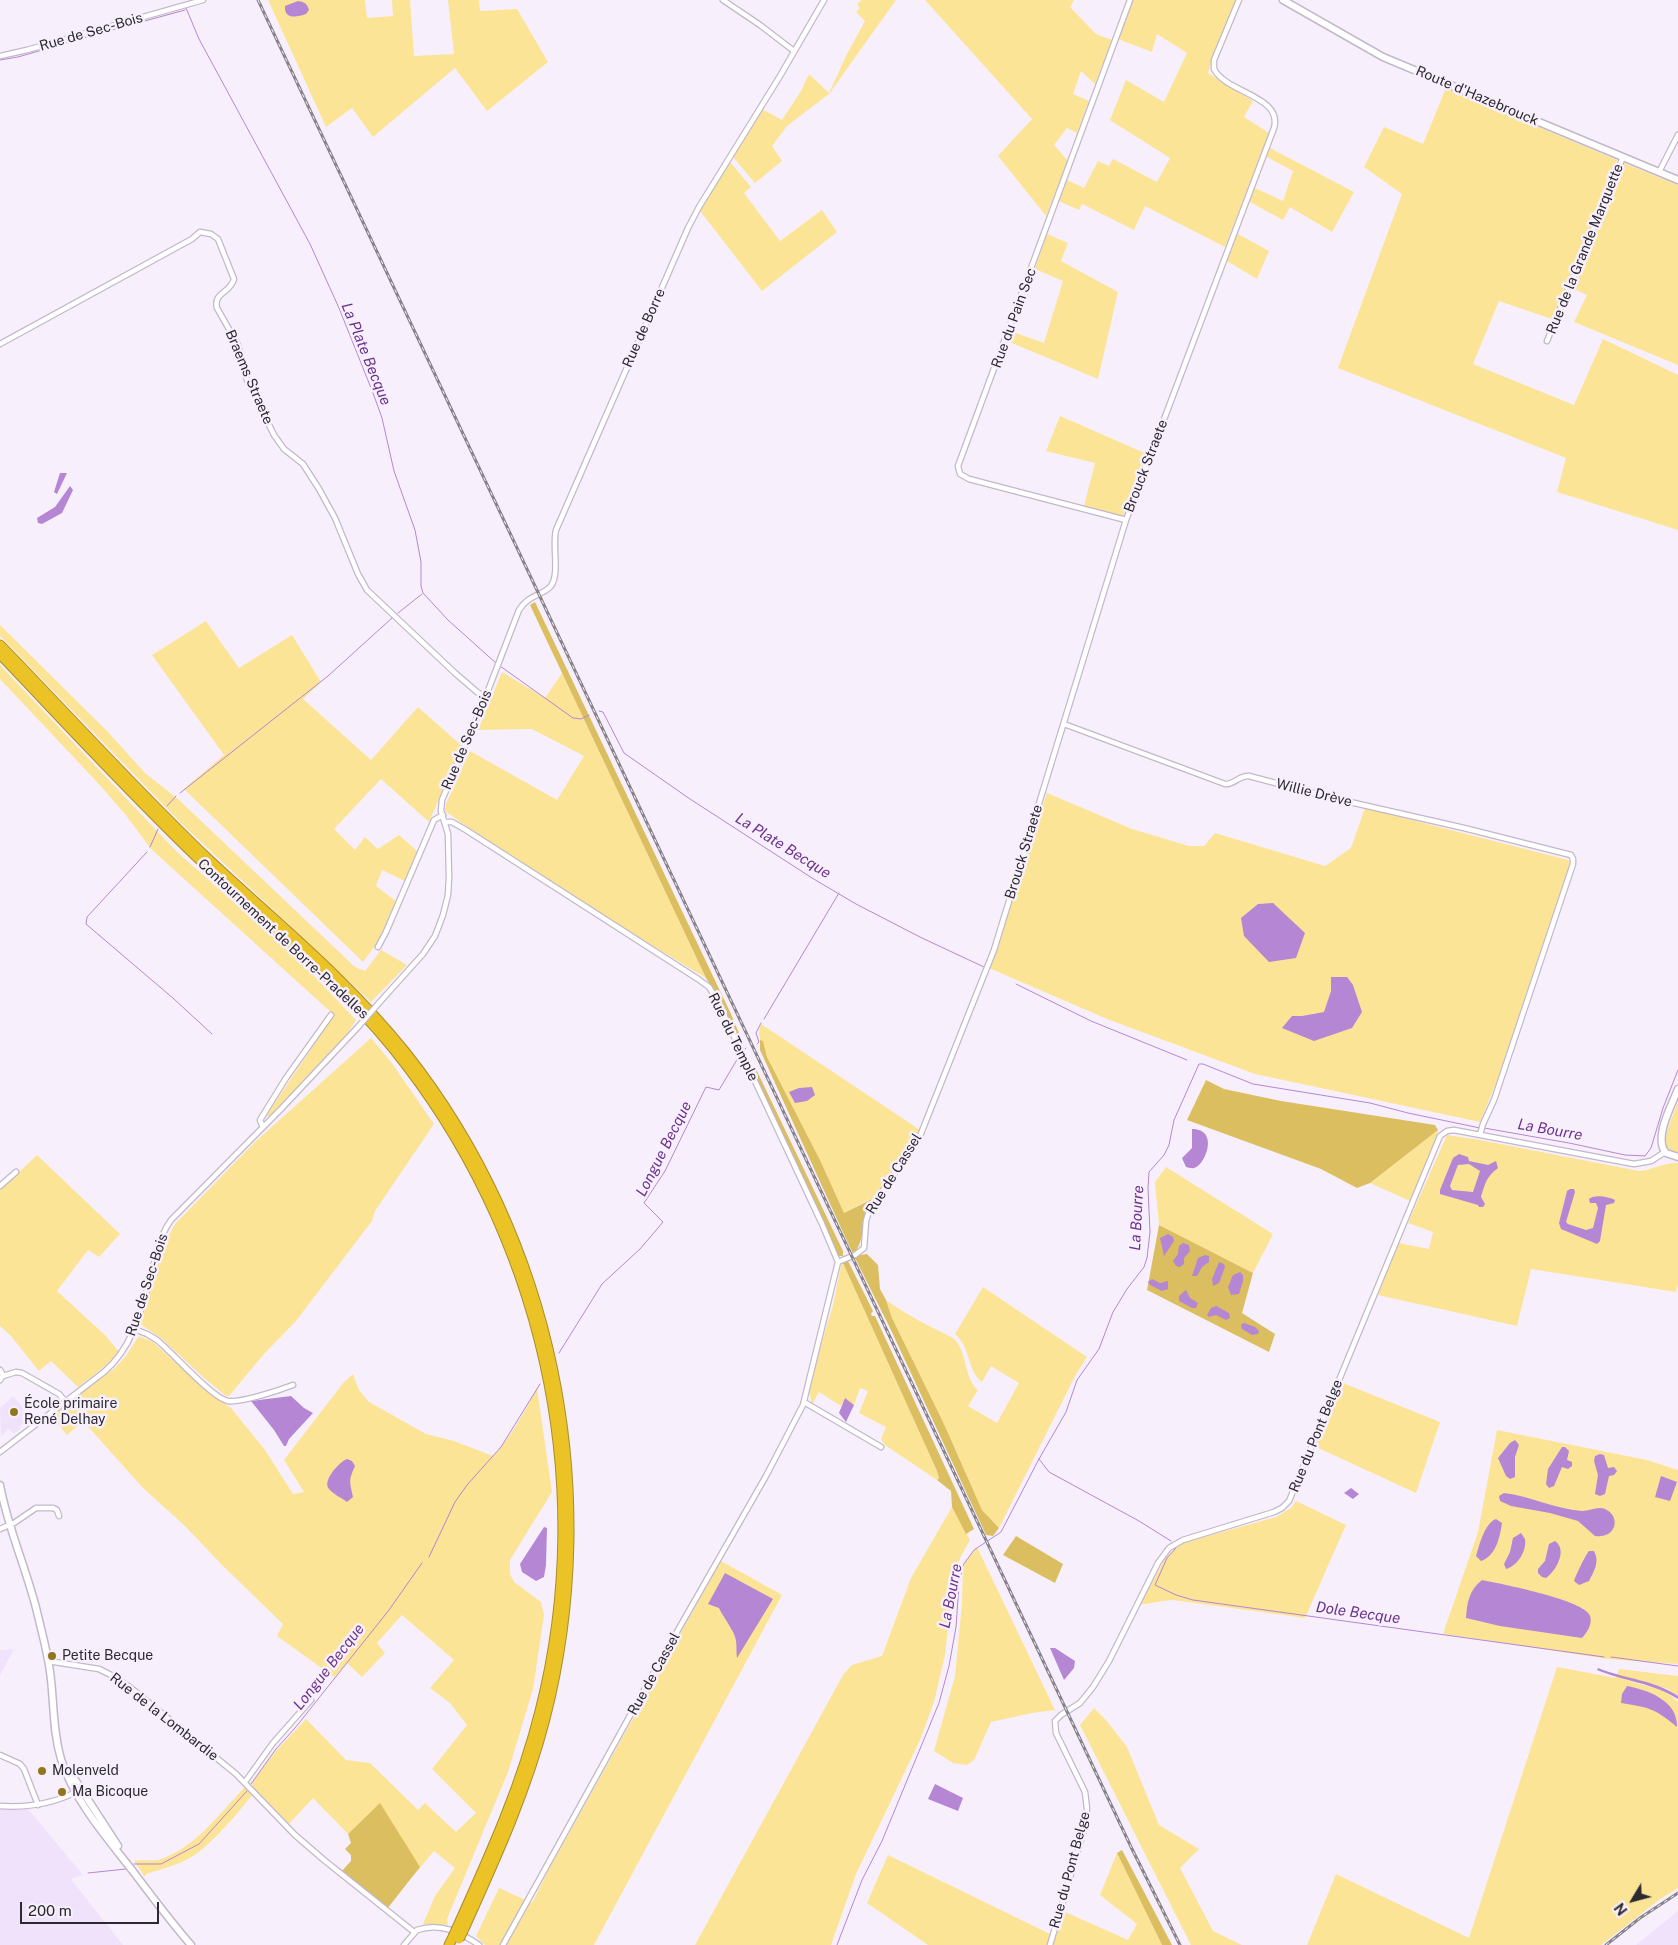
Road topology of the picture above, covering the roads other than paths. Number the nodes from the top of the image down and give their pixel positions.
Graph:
1 (203, 0) edge
2 (723, 0) edge
3 (824, 0) edge
4 (1130, 0) edge
5 (1239, 0) edge
6 (1283, 0) edge
7 (794, 51) junction
8 (0, 56) edge
9 (1678, 135) edge
10 (1623, 157) junction
11 (1658, 172) junction
12 (1678, 180) edge
13 (1547, 341) dead end
14 (0, 344) edge
15 (1126, 520) junction
16 (0, 644) edge
17 (0, 654) edge
18 (498, 665) joint
19 (486, 697) junction
20 (1064, 724) junction
21 (443, 815) junction
22 (446, 822) junction
23 (378, 947) dead end
24 (987, 969) joint
25 (331, 1015) dead end
26 (1678, 1089) edge
27 (262, 1127) junction
28 (1481, 1133) junction
29 (1665, 1152) junction
30 (1678, 1156) edge
31 (16, 1172) dead end
32 (0, 1186) edge
33 (838, 1262) junction
34 (134, 1329) junction
35 (0, 1370) edge
36 (1, 1378) edge
37 (293, 1385) dead end
38 (65, 1401) junction
39 (804, 1402) junction
40 (881, 1447) dead end
41 (0, 1452) edge
42 (0, 1485) edge
43 (59, 1516) dead end
44 (9, 1524) junction
45 (0, 1529) edge
46 (48, 1661) junction
47 (311, 1700) dead end
48 (0, 1755) edge
49 (244, 1782) junction
50 (78, 1791) junction
51 (38, 1805) junction
52 (0, 1806) edge
53 (414, 1932) junction
54 (456, 1938) edge
55 (191, 1945) edge
56 (404, 1945) edge
57 (479, 1945) edge
58 (503, 1945) edge
59 (1050, 1945) edge

1 - 8 street, Rue de Sec-Bois
2 - 7 street
3 - 7 street, Rue de Borre
4 - 15 street, Rue du Pain Sec
5 - 15 street, Brouck Straete
6 - 10 street, Route d'Hazebrouck
7 - 18 street, Rue de Borre
9 - 11 street
10 - 11 street, Route d'Hazebrouck
10 - 13 street, Rue de la Grande Marquette
11 - 12 street, Route d'Hazebrouck
14 - 19 street, Braems Straete
15 - 20 street, Brouck Straete
16 - 54 highway
17 - 54 highway, Contournement de Borre-Pradelles
18 - 19 street, Rue de Sec-Bois
19 - 21 street, Rue de Sec-Bois
20 - 24 street, Brouck Straete
20 - 28 street, Willie Drève
21 - 22 street, Rue de Sec-Bois
21 - 23 street
22 - 27 street, Rue de Sec-Bois, bridge
22 - 33 street, Rue du Temple
24 - 33 street, Rue de Cassel
25 - 27 street, Rue de Sec-Bois
26 - 29 street
27 - 34 street, Rue de Sec-Bois
28 - 29 street, Rue du Pont Belge
28 - 59 street, Rue du Pont Belge
29 - 30 street
31 - 32 street
33 - 39 street, Rue de Cassel
34 - 37 street
34 - 38 street, Rue de Sec-Bois
35 - 36 street
36 - 38 street
38 - 41 street, Rue de Sec-Bois
39 - 40 street
39 - 58 street, Rue de Cassel
42 - 44 street
43 - 44 street
44 - 45 street
44 - 46 street
46 - 49 street, Rue de la Lombardie
46 - 50 street
47 - 49 street
48 - 51 street
49 - 53 street, Rue de la Lombardie
50 - 51 street
50 - 55 street
51 - 52 street
53 - 56 street
53 - 57 street

